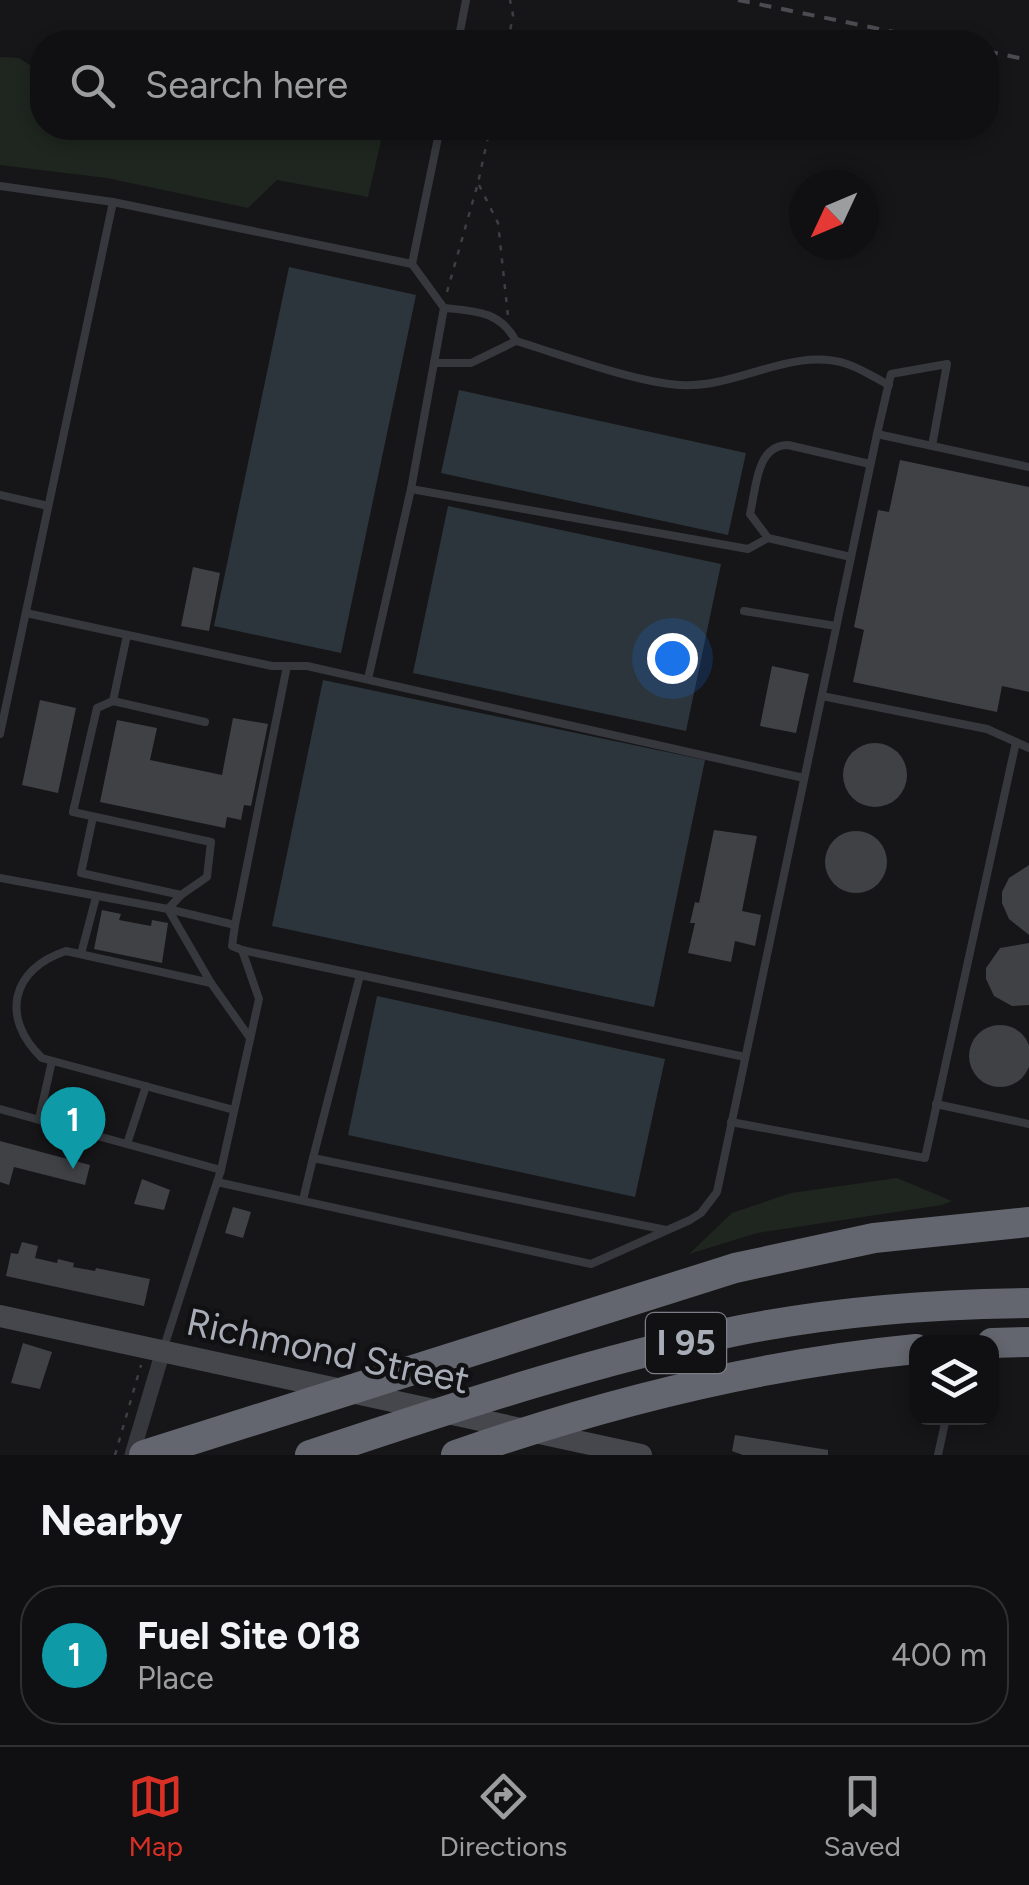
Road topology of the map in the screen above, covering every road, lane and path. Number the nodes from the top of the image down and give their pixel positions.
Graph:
1 (466, 0) edge
2 (510, 0) edge
3 (460, 30) edge
4 (510, 30) edge
5 (438, 140) edge
6 (487, 140) edge
7 (478, 183) junction
8 (0, 186) edge
9 (113, 202) junction
10 (412, 264) junction
11 (444, 308) junction
12 (511, 331) junction
13 (516, 341) junction
14 (434, 363) junction
15 (888, 385) junction
16 (878, 434) junction
17 (932, 446) junction
18 (870, 464) junction
19 (1029, 467) edge
20 (411, 489) junction
21 (0, 495) edge
22 (48, 506) junction
23 (768, 538) junction
24 (850, 556) junction
25 (744, 611) dead end
26 (26, 613) junction
27 (836, 626) junction
28 (128, 635) junction
29 (287, 666) junction
30 (368, 679) junction
31 (822, 696) junction
32 (113, 701) junction
33 (206, 722) dead end
34 (0, 734) edge
35 (1016, 742) junction
36 (1029, 748) edge
37 (804, 778) junction
38 (93, 817) junction
39 (0, 878) edge
40 (181, 895) junction
41 (96, 897) junction
42 (168, 909) junction
43 (235, 925) junction
44 (242, 950) junction
45 (81, 954) junction
46 (360, 975) junction
47 (211, 982) junction
48 (250, 1038) junction
49 (745, 1056) junction
50 (52, 1061) junction
51 (146, 1086) junction
52 (936, 1104) junction
53 (0, 1109) edge
54 (234, 1110) junction
55 (39, 1120) junction
56 (731, 1122) junction
57 (1029, 1124) edge
58 (127, 1144) junction
59 (313, 1158) junction
60 (221, 1170) junction
61 (217, 1182) junction
62 (303, 1200) junction
63 (1029, 1222) edge
64 (666, 1230) junction
65 (1029, 1286) edge
66 (1029, 1302) edge
67 (889, 1308) junction
68 (0, 1316) edge
69 (1029, 1342) edge
70 (999, 1343) edge
71 (909, 1350) edge
72 (153, 1355) junction
73 (944, 1425) edge
74 (565, 1436) edge
75 (145, 1454) edge
76 (460, 1454) edge
77 (114, 1455) edge
78 (310, 1455) edge
79 (641, 1455) edge
80 (938, 1455) edge

1 - 3 lane
2 - 4 path
5 - 10 lane
6 - 7 path
7 - 11 path
7 - 12 path
8 - 9 lane
9 - 10 lane
9 - 22 lane
10 - 11 lane
11 - 12 lane
11 - 14 lane
12 - 13 lane
13 - 14 lane
13 - 15 lane
14 - 20 lane
15 - 16 lane
15 - 17 lane
16 - 17 lane
16 - 18 lane
17 - 19 lane
18 - 23 lane
18 - 24 lane
20 - 23 lane
20 - 30 lane
21 - 22 lane
22 - 26 lane
23 - 24 lane
24 - 27 lane
25 - 27 lane
26 - 28 lane
26 - 34 lane
27 - 31 lane
28 - 29 lane
28 - 32 lane
29 - 30 lane
29 - 43 lane
30 - 37 lane
31 - 35 lane
31 - 37 lane
32 - 33 lane
32 - 38 lane
35 - 36 lane
35 - 52 lane
37 - 49 lane
38 - 40 lane
38 - 40 lane
39 - 41 lane
40 - 42 lane
41 - 42 lane
41 - 45 lane
42 - 43 lane
42 - 47 lane
43 - 44 lane
44 - 46 lane
44 - 48 lane
45 - 47 lane
45 - 50 lane
46 - 49 lane
46 - 59 lane
47 - 48 lane
48 - 54 lane
49 - 56 lane
50 - 51 lane
50 - 55 lane
51 - 54 lane
51 - 58 lane
52 - 56 lane
52 - 57 lane
53 - 55 lane
54 - 60 lane
55 - 58 lane
56 - 64 lane
58 - 60 lane
59 - 62 lane
59 - 64 lane
60 - 61 lane
61 - 62 lane
61 - 72 lane
62 - 64 lane
63 - 75 highway
65 - 67 highway
66 - 67 highway, I 95
67 - 78 highway, I 95
68 - 72 main road, Richmond Street
69 - 70 highway
71 - 74 highway, I 95
72 - 74 main road, Richmond Street
72 - 75 street
72 - 77 path
73 - 80 lane
74 - 76 highway, I 95
74 - 79 main road, Richmond Street

